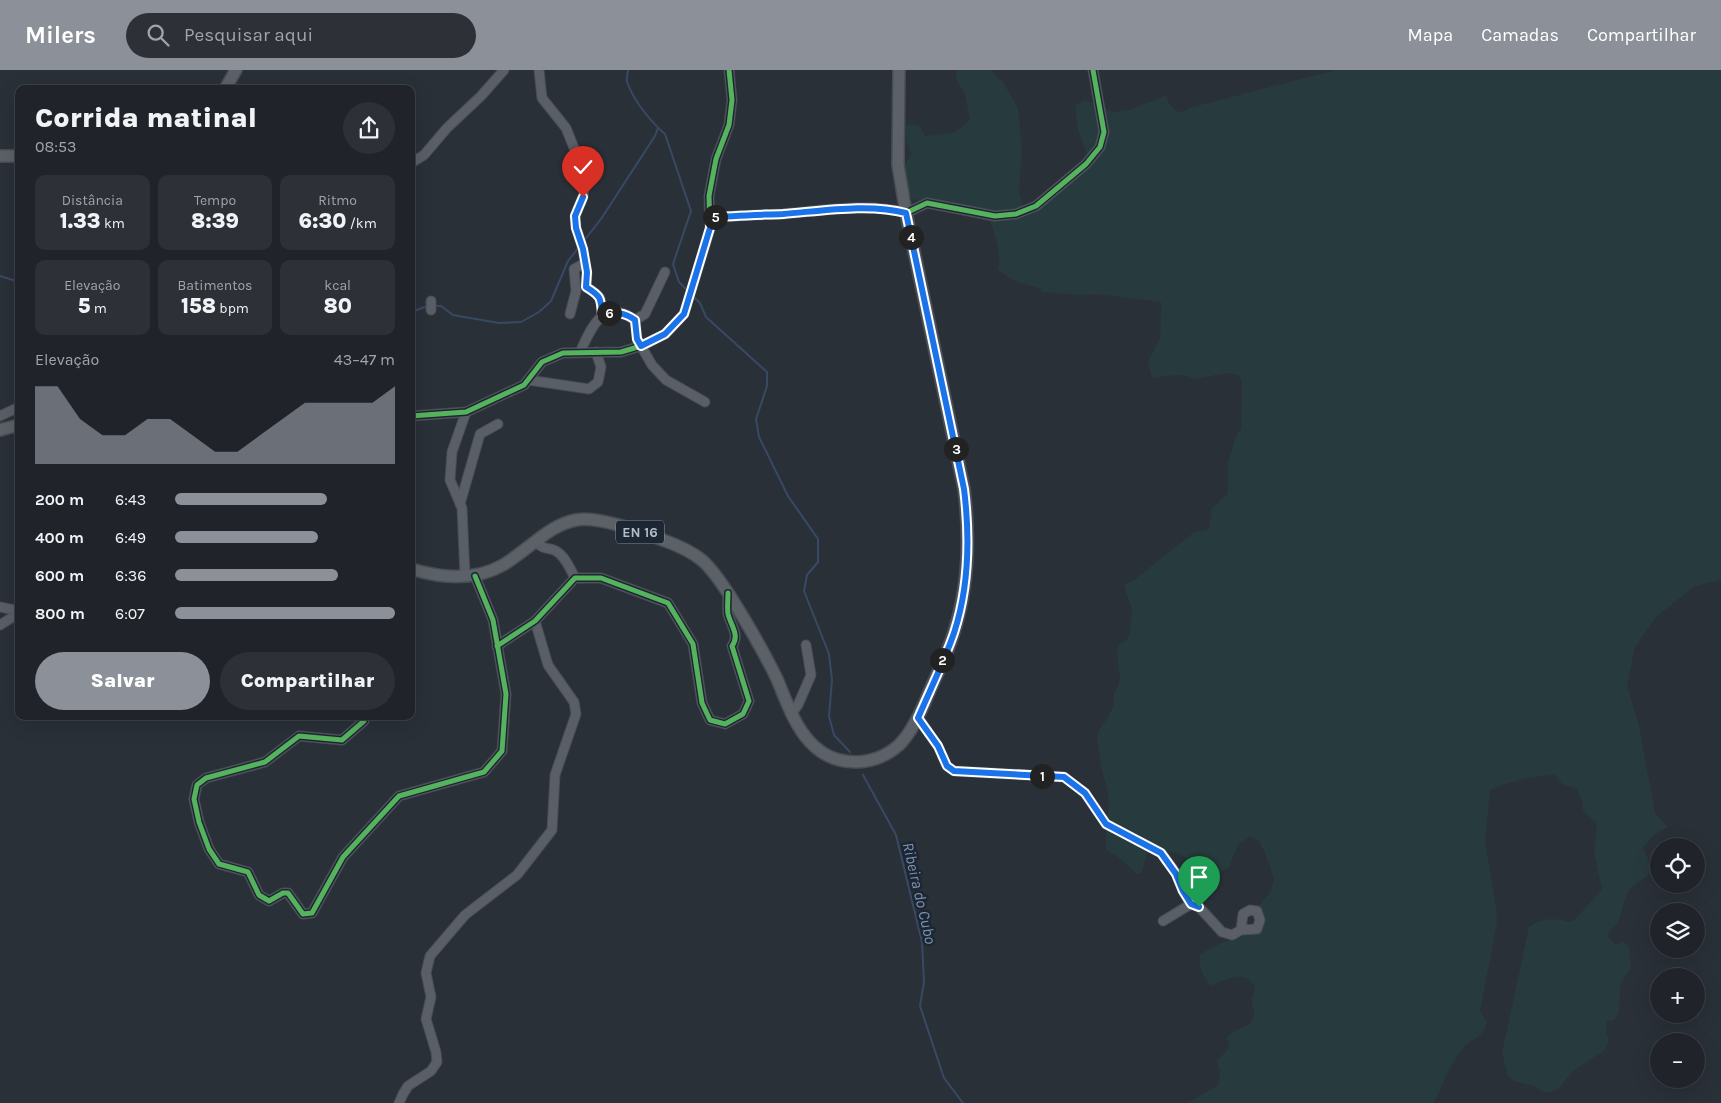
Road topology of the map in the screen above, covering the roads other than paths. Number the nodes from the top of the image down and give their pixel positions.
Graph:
1 (236, 70) edge
2 (504, 70) edge
3 (540, 70) edge
4 (729, 70) edge
5 (899, 70) edge
6 (1093, 70) edge
7 (227, 85) edge
8 (0, 156) edge
9 (15, 156) edge
10 (415, 161) edge
11 (906, 213) junction
12 (710, 218) junction
13 (585, 263) junction
14 (665, 272) dead end
15 (570, 314) dead end
16 (602, 315) junction
17 (635, 320) junction
18 (641, 346) junction
19 (580, 352) junction
20 (596, 352) junction
21 (528, 380) junction
22 (705, 402) dead end
23 (15, 409) edge
24 (466, 412) junction
25 (0, 416) edge
26 (415, 416) edge
27 (498, 424) dead end
28 (15, 426) edge
29 (0, 430) edge
30 (460, 504) junction
31 (535, 541) junction
32 (415, 570) edge
33 (470, 576) junction
34 (574, 578) junction
35 (728, 593) junction
36 (0, 607) edge
37 (15, 611) edge
38 (15, 615) edge
39 (535, 620) junction
40 (0, 625) edge
41 (806, 645) dead end
42 (497, 646) junction
43 (792, 713) junction
44 (918, 718) junction
45 (364, 720) edge
46 (1191, 904) junction
47 (1163, 921) dead end
48 (1241, 930) dead end
49 (399, 1103) edge

1 - 7 main road
2 - 10 street
3 - 13 street
4 - 12 street
5 - 11 main road, EN 16
6 - 11 street
8 - 9 main road
11 - 12 street
11 - 44 main road, EN 16
12 - 18 street
13 - 15 street
13 - 16 street
14 - 17 street
16 - 17 street
16 - 19 street
17 - 18 street
18 - 20 street
18 - 22 street
19 - 20 street
19 - 21 street
20 - 21 street
21 - 24 street
23 - 25 street
24 - 26 street
24 - 30 street
27 - 30 street
28 - 29 main road
30 - 33 street
31 - 33 main road, EN 16
31 - 34 street
31 - 35 main road, EN 16
32 - 33 main road, EN 16
33 - 42 street
34 - 35 street
34 - 39 street
35 - 43 main road, EN 16
36 - 37 street
38 - 40 street
39 - 42 street
39 - 49 street
41 - 43 street
42 - 45 street
43 - 44 main road, EN 16
44 - 46 street
46 - 47 street
46 - 48 street

